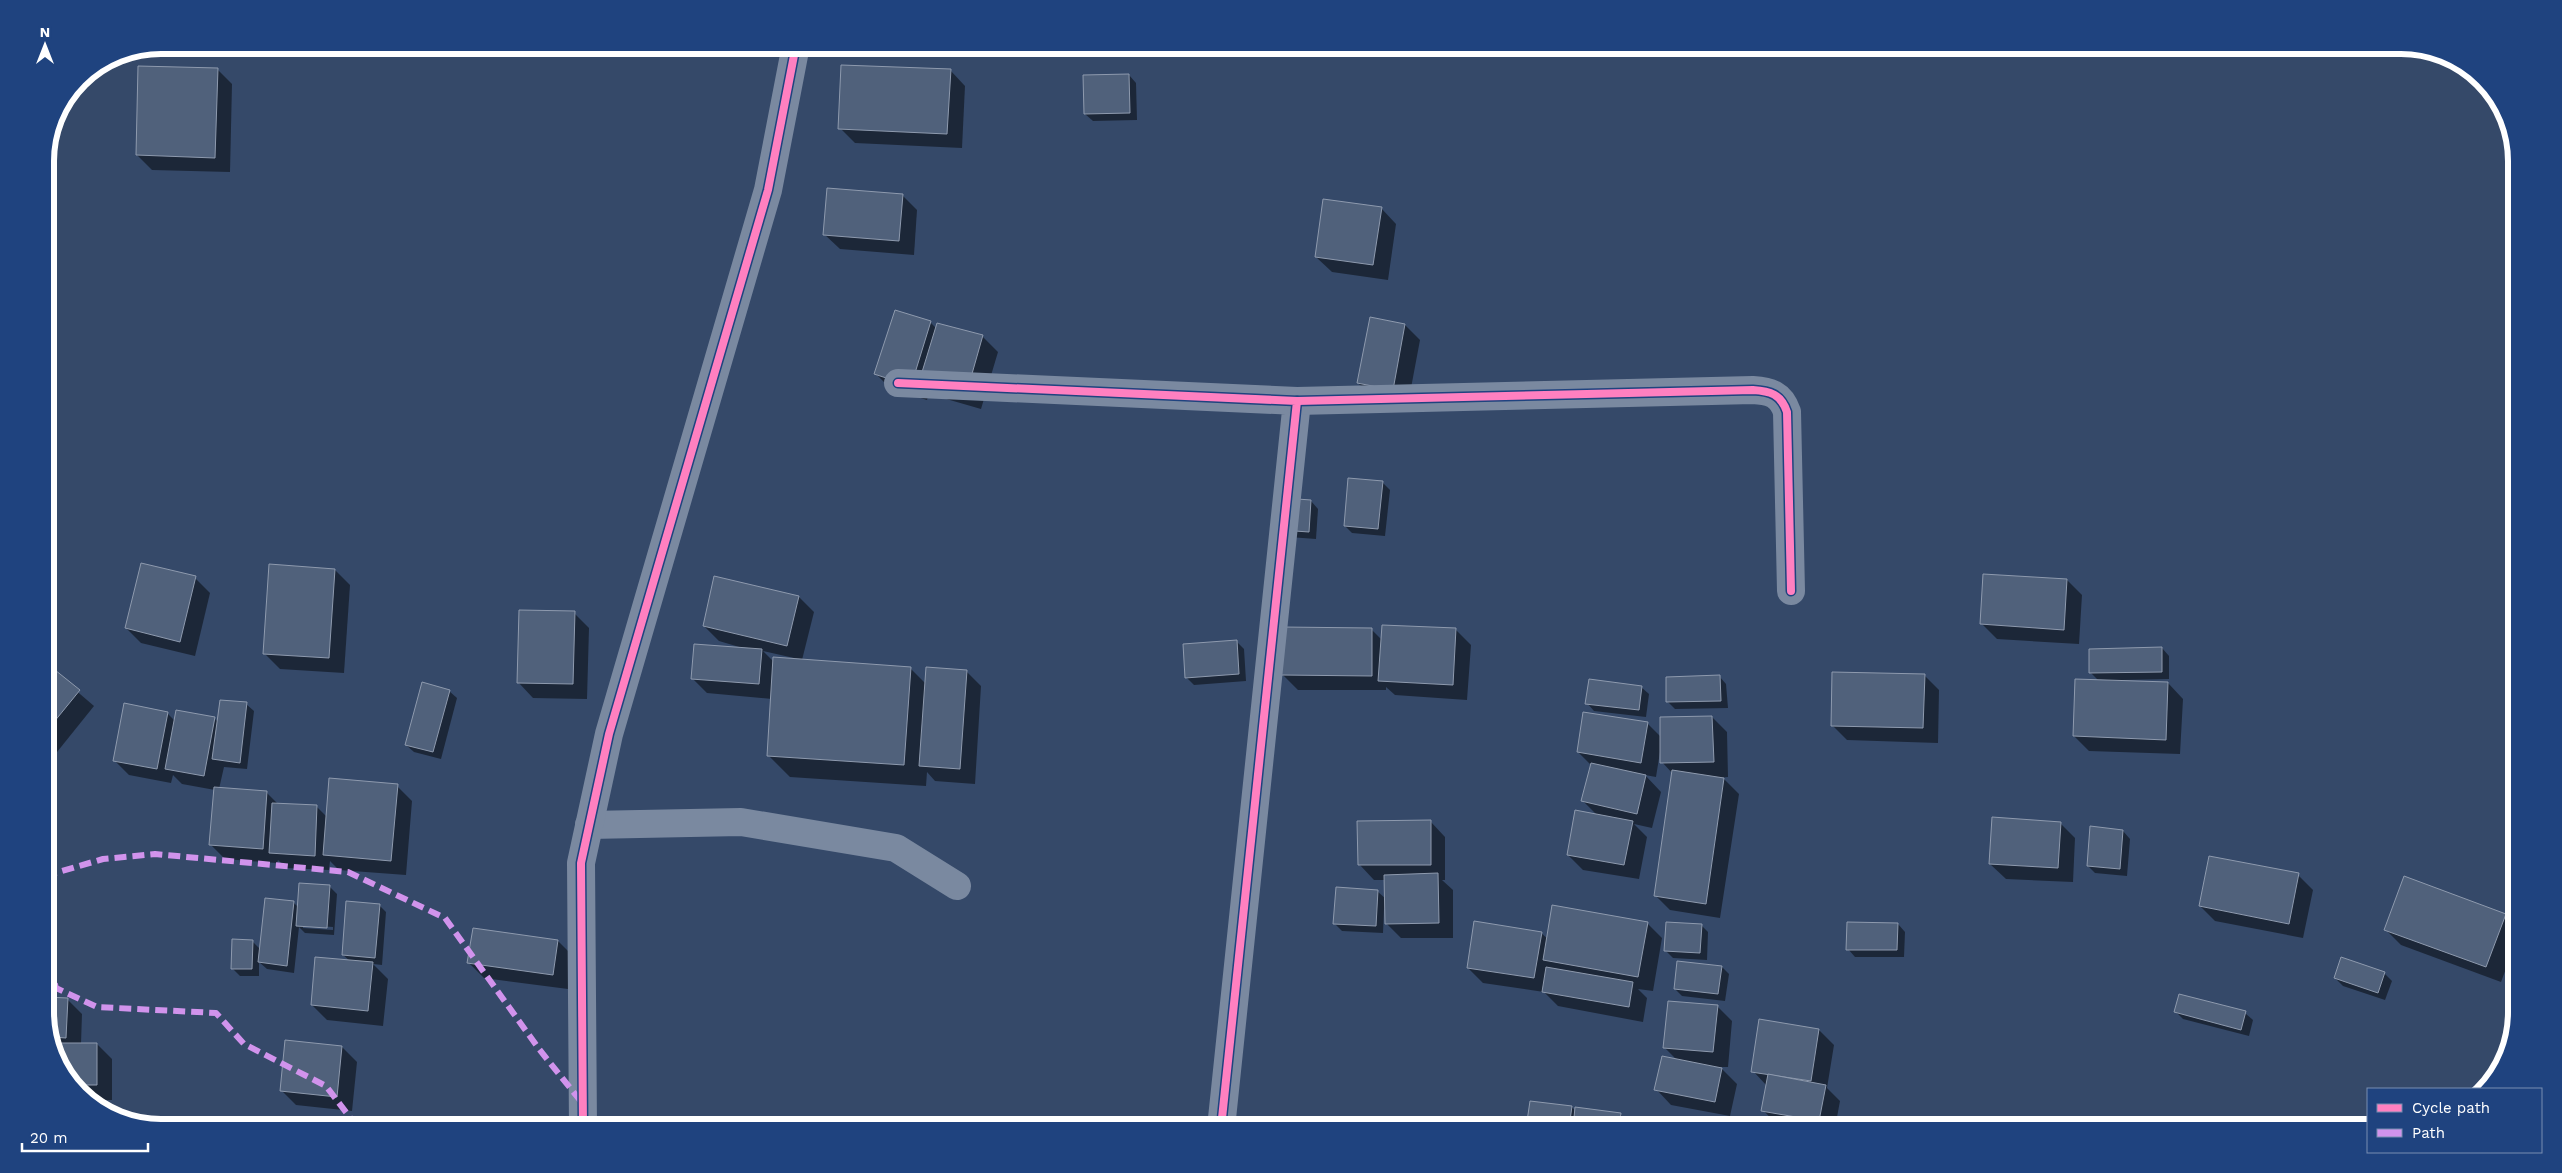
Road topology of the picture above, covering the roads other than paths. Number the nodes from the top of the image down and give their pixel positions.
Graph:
1 (794, 54) edge
2 (898, 383) dead end
3 (1297, 401) junction
4 (1791, 591) dead end
5 (590, 825) junction
6 (957, 886) dead end
7 (583, 1119) edge
8 (1226, 1119) edge

1 - 5 street
2 - 3 street
3 - 4 street
3 - 8 street
5 - 6 street
5 - 7 street

